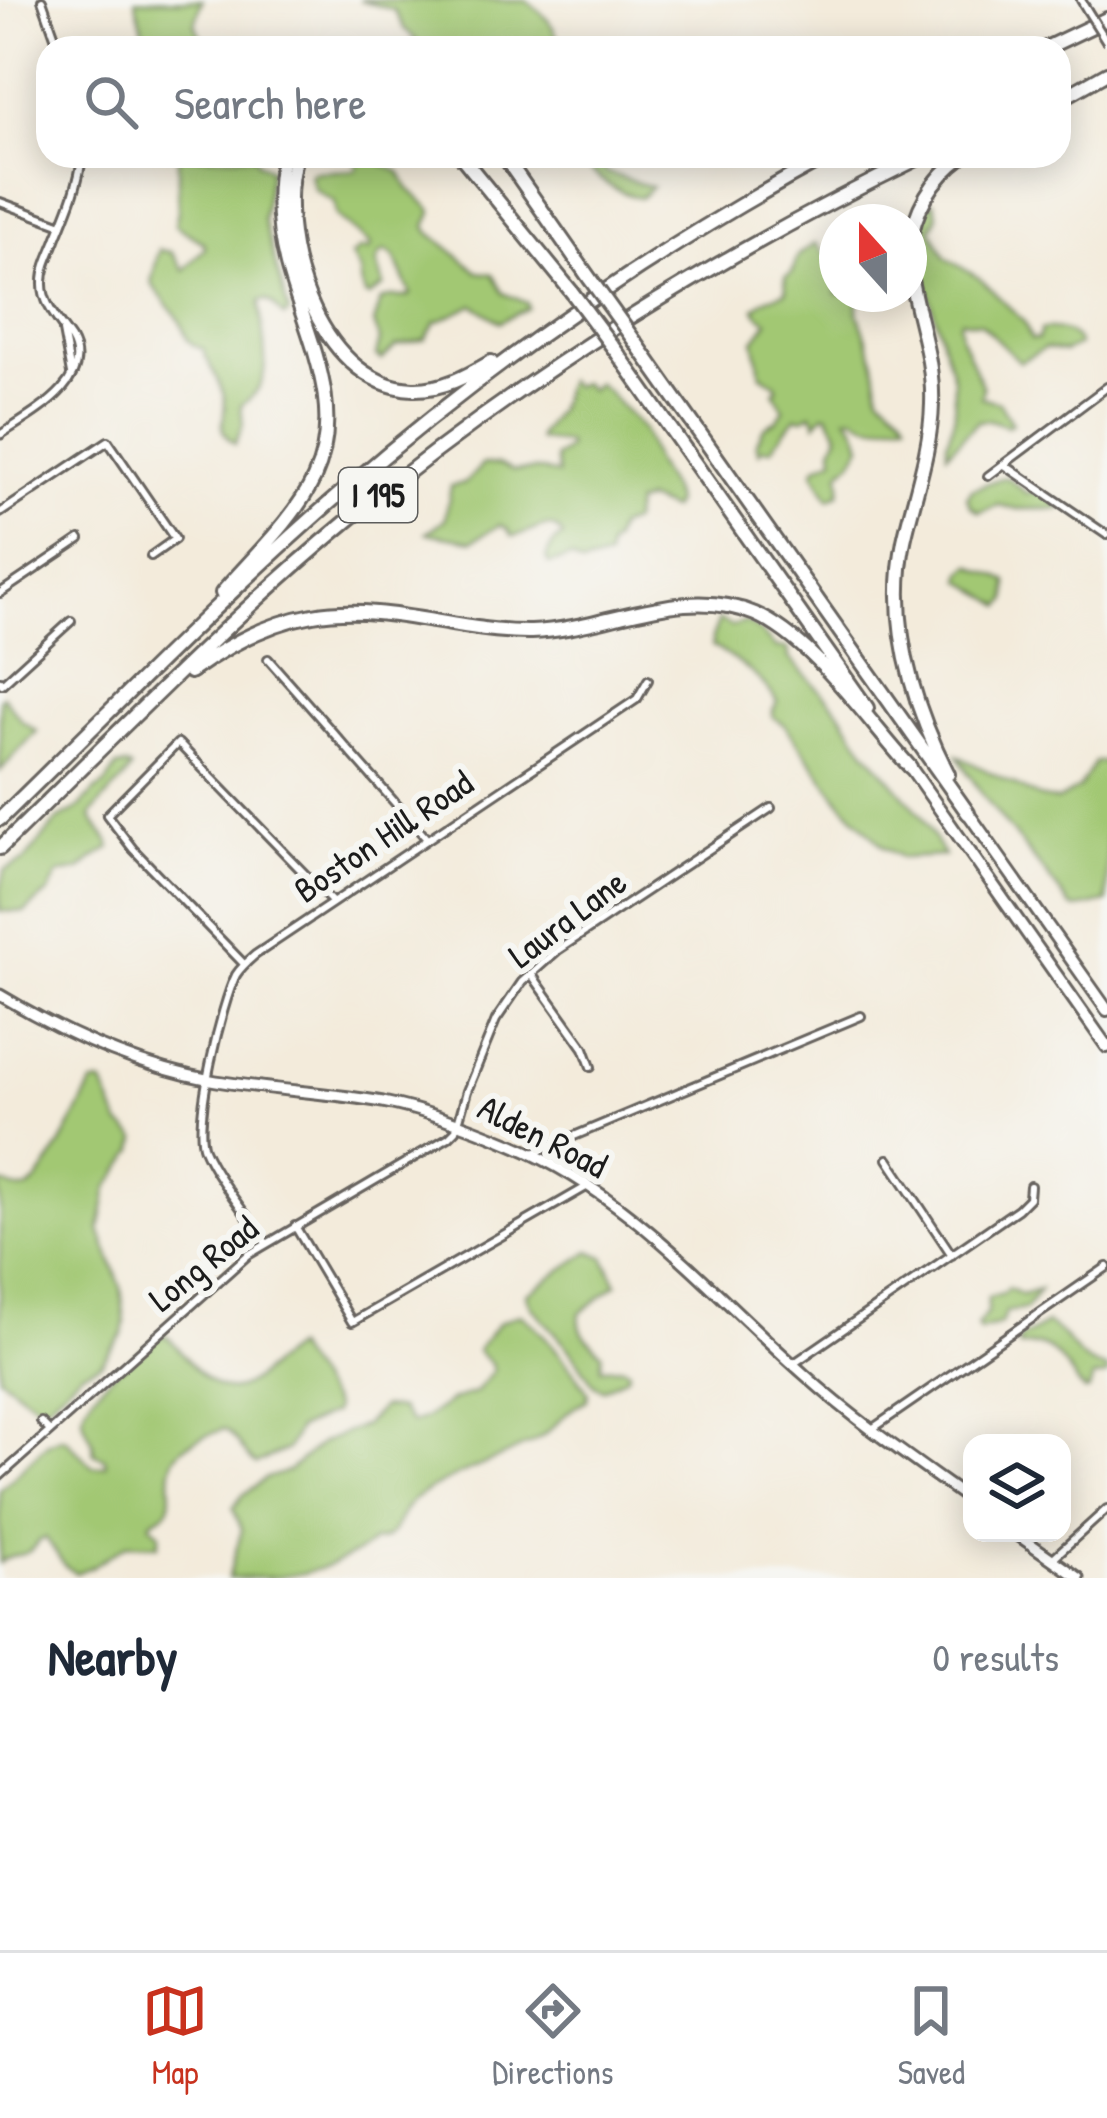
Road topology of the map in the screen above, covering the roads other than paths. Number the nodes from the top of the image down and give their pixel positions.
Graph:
1 (42, 0) edge
2 (1081, 0) edge
3 (1107, 19) edge
4 (55, 36) edge
5 (1071, 36) edge
6 (1107, 42) edge
7 (1107, 73) edge
8 (1071, 91) edge
9 (79, 168) edge
10 (281, 168) edge
11 (294, 168) edge
12 (470, 168) edge
13 (512, 168) edge
14 (807, 168) edge
15 (898, 168) edge
16 (949, 168) edge
17 (0, 202) edge
18 (922, 204) edge
19 (62, 225) junction
20 (920, 312) edge
21 (564, 317) junction
22 (1107, 387) edge
23 (0, 434) edge
24 (1005, 466) junction
25 (988, 476) dead end
26 (0, 513) edge
27 (1107, 535) edge
28 (80, 539) dead end
29 (151, 556) dead end
30 (0, 592) edge
31 (71, 621) dead end
32 (183, 640) junction
33 (268, 659) dead end
34 (648, 680) dead end
35 (1, 682) edge
36 (150, 701) junction
37 (910, 767) junction
38 (771, 808) dead end
39 (968, 813) junction
40 (0, 819) edge
41 (428, 839) junction
42 (0, 848) edge
43 (333, 902) junction
44 (244, 964) junction
45 (531, 974) junction
46 (0, 995) edge
47 (1107, 1010) edge
48 (861, 1016) dead end
49 (1107, 1047) edge
50 (591, 1067) dead end
51 (208, 1079) junction
52 (459, 1122) junction
53 (531, 1154) junction
54 (888, 1159) dead end
55 (589, 1186) junction
56 (1030, 1186) dead end
57 (295, 1226) junction
58 (266, 1243) junction
59 (952, 1255) junction
60 (1107, 1267) edge
61 (793, 1364) junction
62 (40, 1423) dead end
63 (872, 1429) junction
64 (50, 1431) junction
65 (0, 1476) edge
66 (963, 1495) edge
67 (1107, 1509) edge
68 (1028, 1542) edge
69 (1052, 1559) junction
70 (1078, 1578) edge

1 - 4 street
2 - 6 street, bridge
3 - 5 highway
7 - 8 highway
9 - 19 street
10 - 32 highway
11 - 21 highway
12 - 37 highway, bridge
13 - 39 highway, bridge
14 - 21 highway, I 195
15 - 36 highway, I 195
16 - 18 highway
17 - 19 street
19 - 23 street
20 - 39 highway
21 - 32 highway, I 195
22 - 24 street
24 - 25 street
24 - 27 street
26 - 29 street
28 - 30 street
31 - 35 street
32 - 40 highway, I 195
33 - 41 street
34 - 41 street, Boston Hill Road
36 - 37 highway
36 - 42 highway, I 195
37 - 49 highway
38 - 45 street, Laura Lane
39 - 47 highway
41 - 43 street, Boston Hill Road
43 - 44 street, Boston Hill Road
43 - 44 street
44 - 51 street
45 - 50 street
45 - 52 street, Laura Lane
46 - 51 main road, Alden Road
48 - 53 street
51 - 52 main road, Alden Road
51 - 58 street
52 - 53 main road, Alden Road
52 - 57 street, Long Road
53 - 55 main road, Alden Road
54 - 59 street
55 - 57 street
55 - 61 main road, Alden Road
56 - 59 street
57 - 58 street, Long Road
58 - 64 street, Long Road
59 - 61 street
60 - 63 street
61 - 63 main road, Alden Road
62 - 64 street
63 - 66 main road, Alden Road
64 - 65 street, Long Road
67 - 69 street
68 - 69 main road
69 - 70 main road

